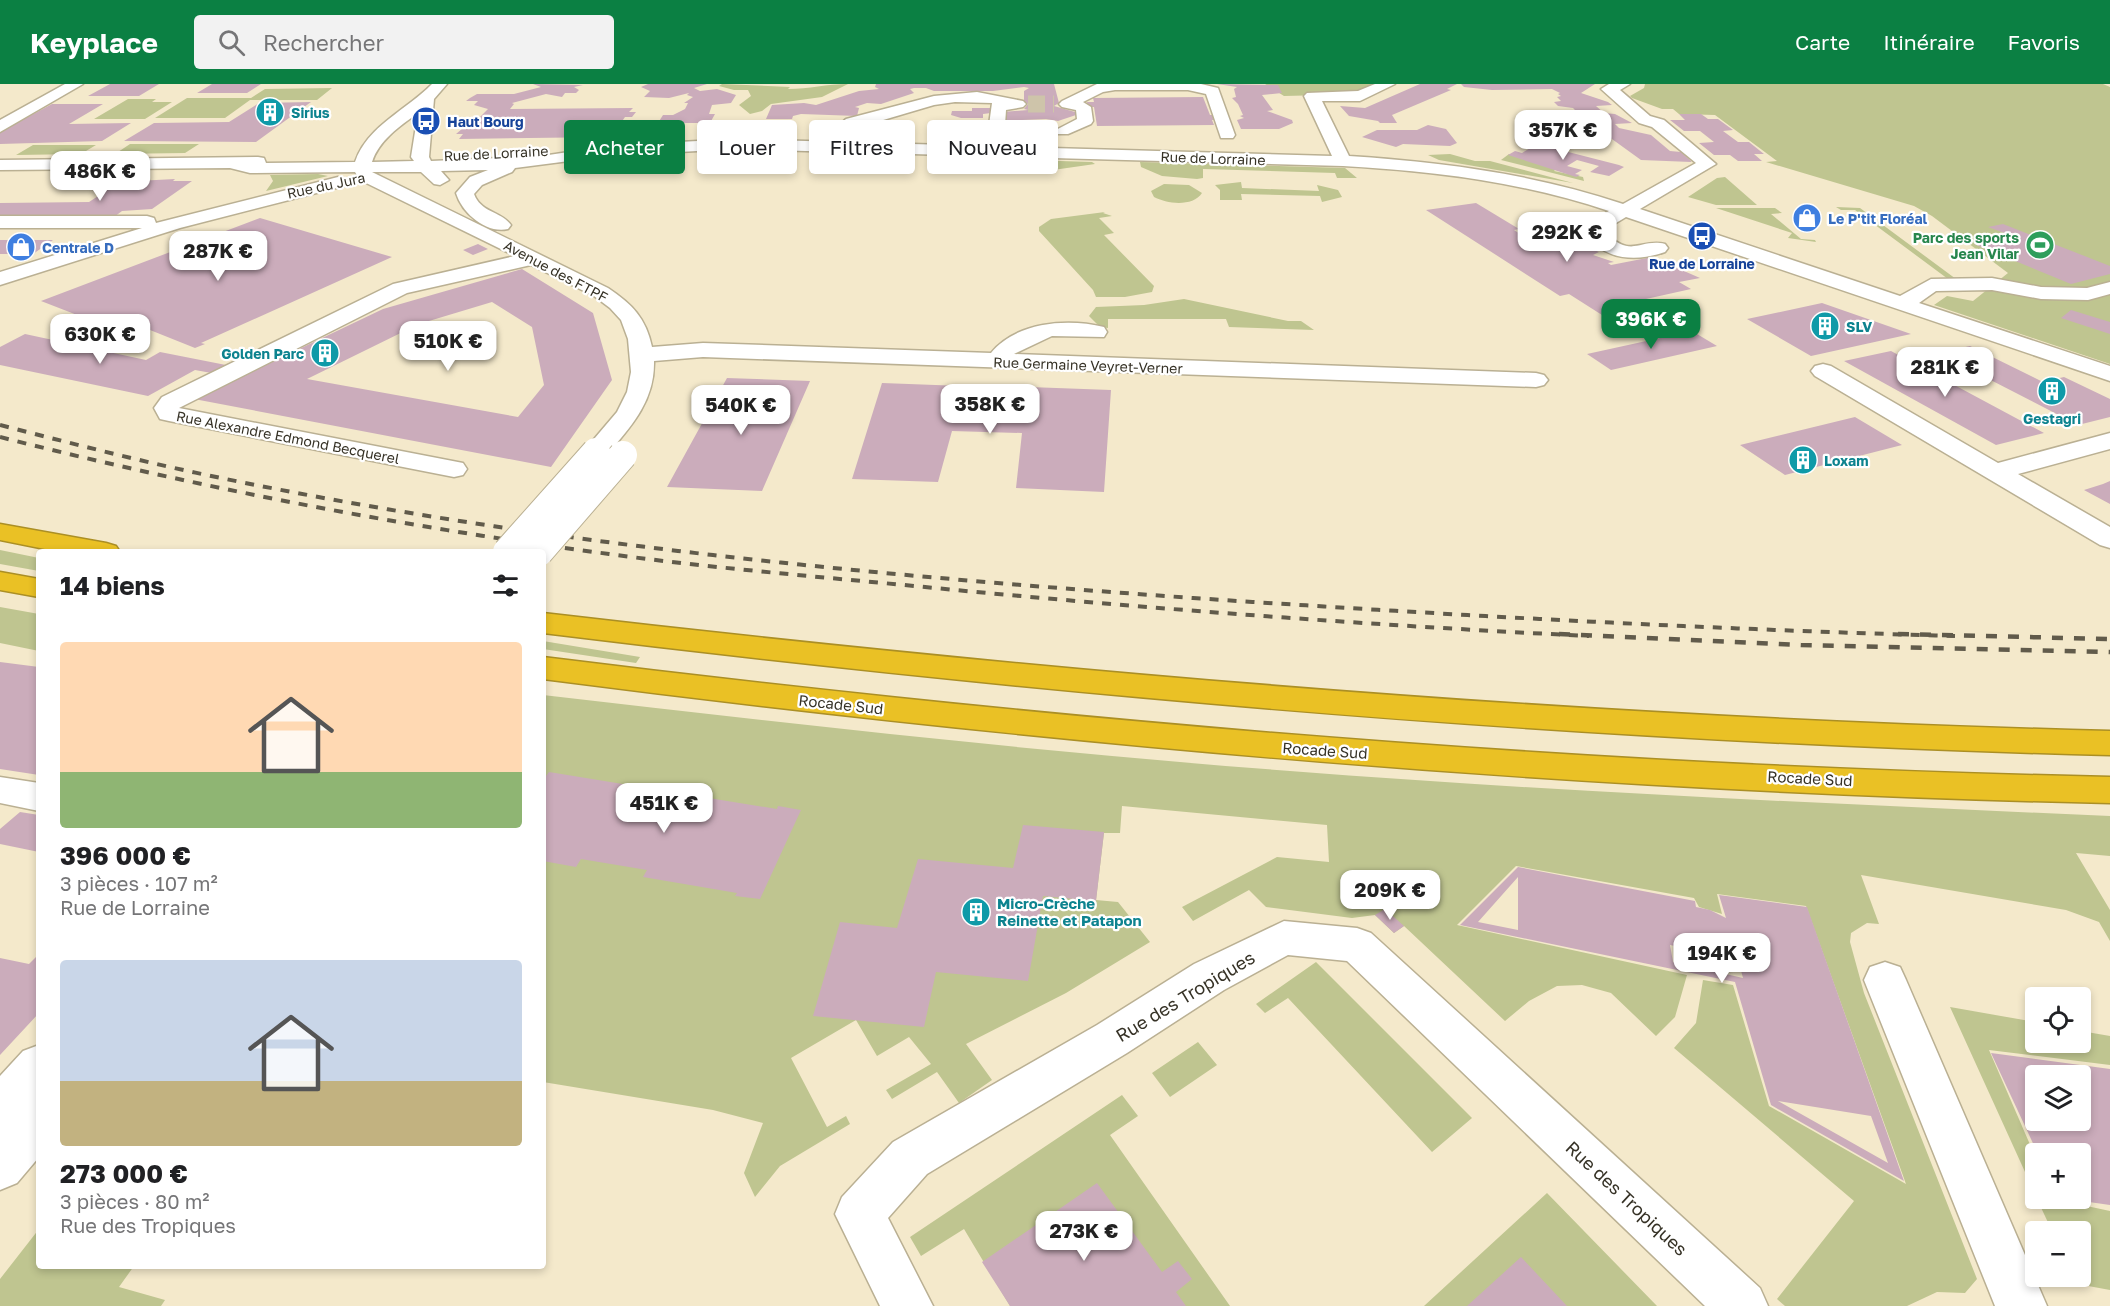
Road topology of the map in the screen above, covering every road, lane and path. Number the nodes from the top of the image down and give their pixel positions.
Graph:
1 (76, 84) edge
2 (440, 84) edge
3 (1388, 84) edge
4 (1623, 84) edge
5 (89, 85) edge
6 (427, 101) junction
7 (43, 103) junction
8 (411, 110) junction
9 (859, 120) edge
10 (997, 120) edge
11 (0, 127) edge
12 (1062, 131) tunnel mouth
13 (1227, 135) dead end
14 (357, 141) dead end
15 (685, 147) edge
16 (321, 151) dead end
17 (564, 153) edge
18 (1136, 156) junction
19 (564, 158) edge
20 (542, 161) junction
21 (1343, 161) junction
22 (0, 165) edge
23 (248, 165) junction
24 (406, 165) junction
25 (363, 169) junction
26 (1120, 171) dead end
27 (407, 194) junction
28 (228, 208) junction
29 (1626, 211) junction
30 (0, 222) edge
31 (173, 224) junction
32 (1658, 248) dead end
33 (534, 258) junction
34 (0, 279) edge
35 (2110, 288) edge
36 (1903, 304) junction
37 (653, 323) junction
38 (1096, 332) dead end
39 (650, 354) junction
40 (997, 361) junction
41 (1823, 371) dead end
42 (2110, 374) edge
43 (1536, 380) dead end
44 (2110, 441) edge
45 (454, 469) dead end
46 (1995, 472) junction
47 (0, 532) edge
48 (2110, 539) edge
49 (90, 549) edge
50 (510, 549) edge
51 (542, 549) edge
52 (0, 581) edge
53 (36, 587) edge
54 (546, 623) edge
55 (546, 668) edge
56 (2110, 732) edge
57 (1909, 736) junction
58 (2110, 742) edge
59 (0, 790) edge
60 (2110, 790) edge
61 (36, 796) edge
62 (1885, 980) dead end
63 (36, 1068) edge
64 (0, 1109) edge
65 (36, 1125) edge
66 (0, 1167) edge
67 (907, 1306) edge
68 (1742, 1306) edge
69 (2021, 1306) edge

1 - 7 street
2 - 6 street
3 - 21 street
4 - 29 street
5 - 7 street
6 - 8 street
6 - 24 street
7 - 11 street
8 - 14 street
8 - 24 street
8 - 25 street
9 - 10 street
12 - 13 street
15 - 18 street, Rue de Lorraine
16 - 23 street
17 - 24 street
18 - 21 street, Rue de Lorraine
18 - 26 street
19 - 20 street, Rue de Lorraine
20 - 24 street, Rue de Lorraine
20 - 37 street
21 - 29 street, Rue de Lorraine
22 - 23 street
23 - 25 street
23 - 28 street, Rue du Jura
24 - 25 street, Rue du Jura
24 - 27 street
24 - 37 street, Avenue des FTPF
25 - 27 street, Avenue des FTPF
25 - 28 street, Rue du Jura
27 - 28 street, Rue du Jura
27 - 33 street, Avenue des FTPF
28 - 31 street, Rue du Jura
29 - 32 street
29 - 36 street, Rue de Lorraine
30 - 31 street
31 - 34 street, Rue du Jura
33 - 39 street, Avenue des FTPF
33 - 45 street, Rue Alexandre Edmond Becquerel
35 - 36 street
36 - 42 street, Rue de Lorraine
37 - 39 street, Avenue des FTPF
38 - 40 street
39 - 40 street, Rue Germaine Veyret-Verner
39 - 50 street, Avenue des FTPF, bridge
39 - 51 street, Avenue des FTPF, bridge
40 - 43 street, Rue Germaine Veyret-Verner
41 - 46 street
44 - 46 street
46 - 48 street
47 - 49 highway
52 - 53 highway
54 - 57 highway
55 - 60 highway, Rocade Sud
56 - 57 highway
57 - 58 highway
59 - 61 street
62 - 69 street
63 - 64 street
65 - 66 street
67 - 68 street, Rue des Tropiques

